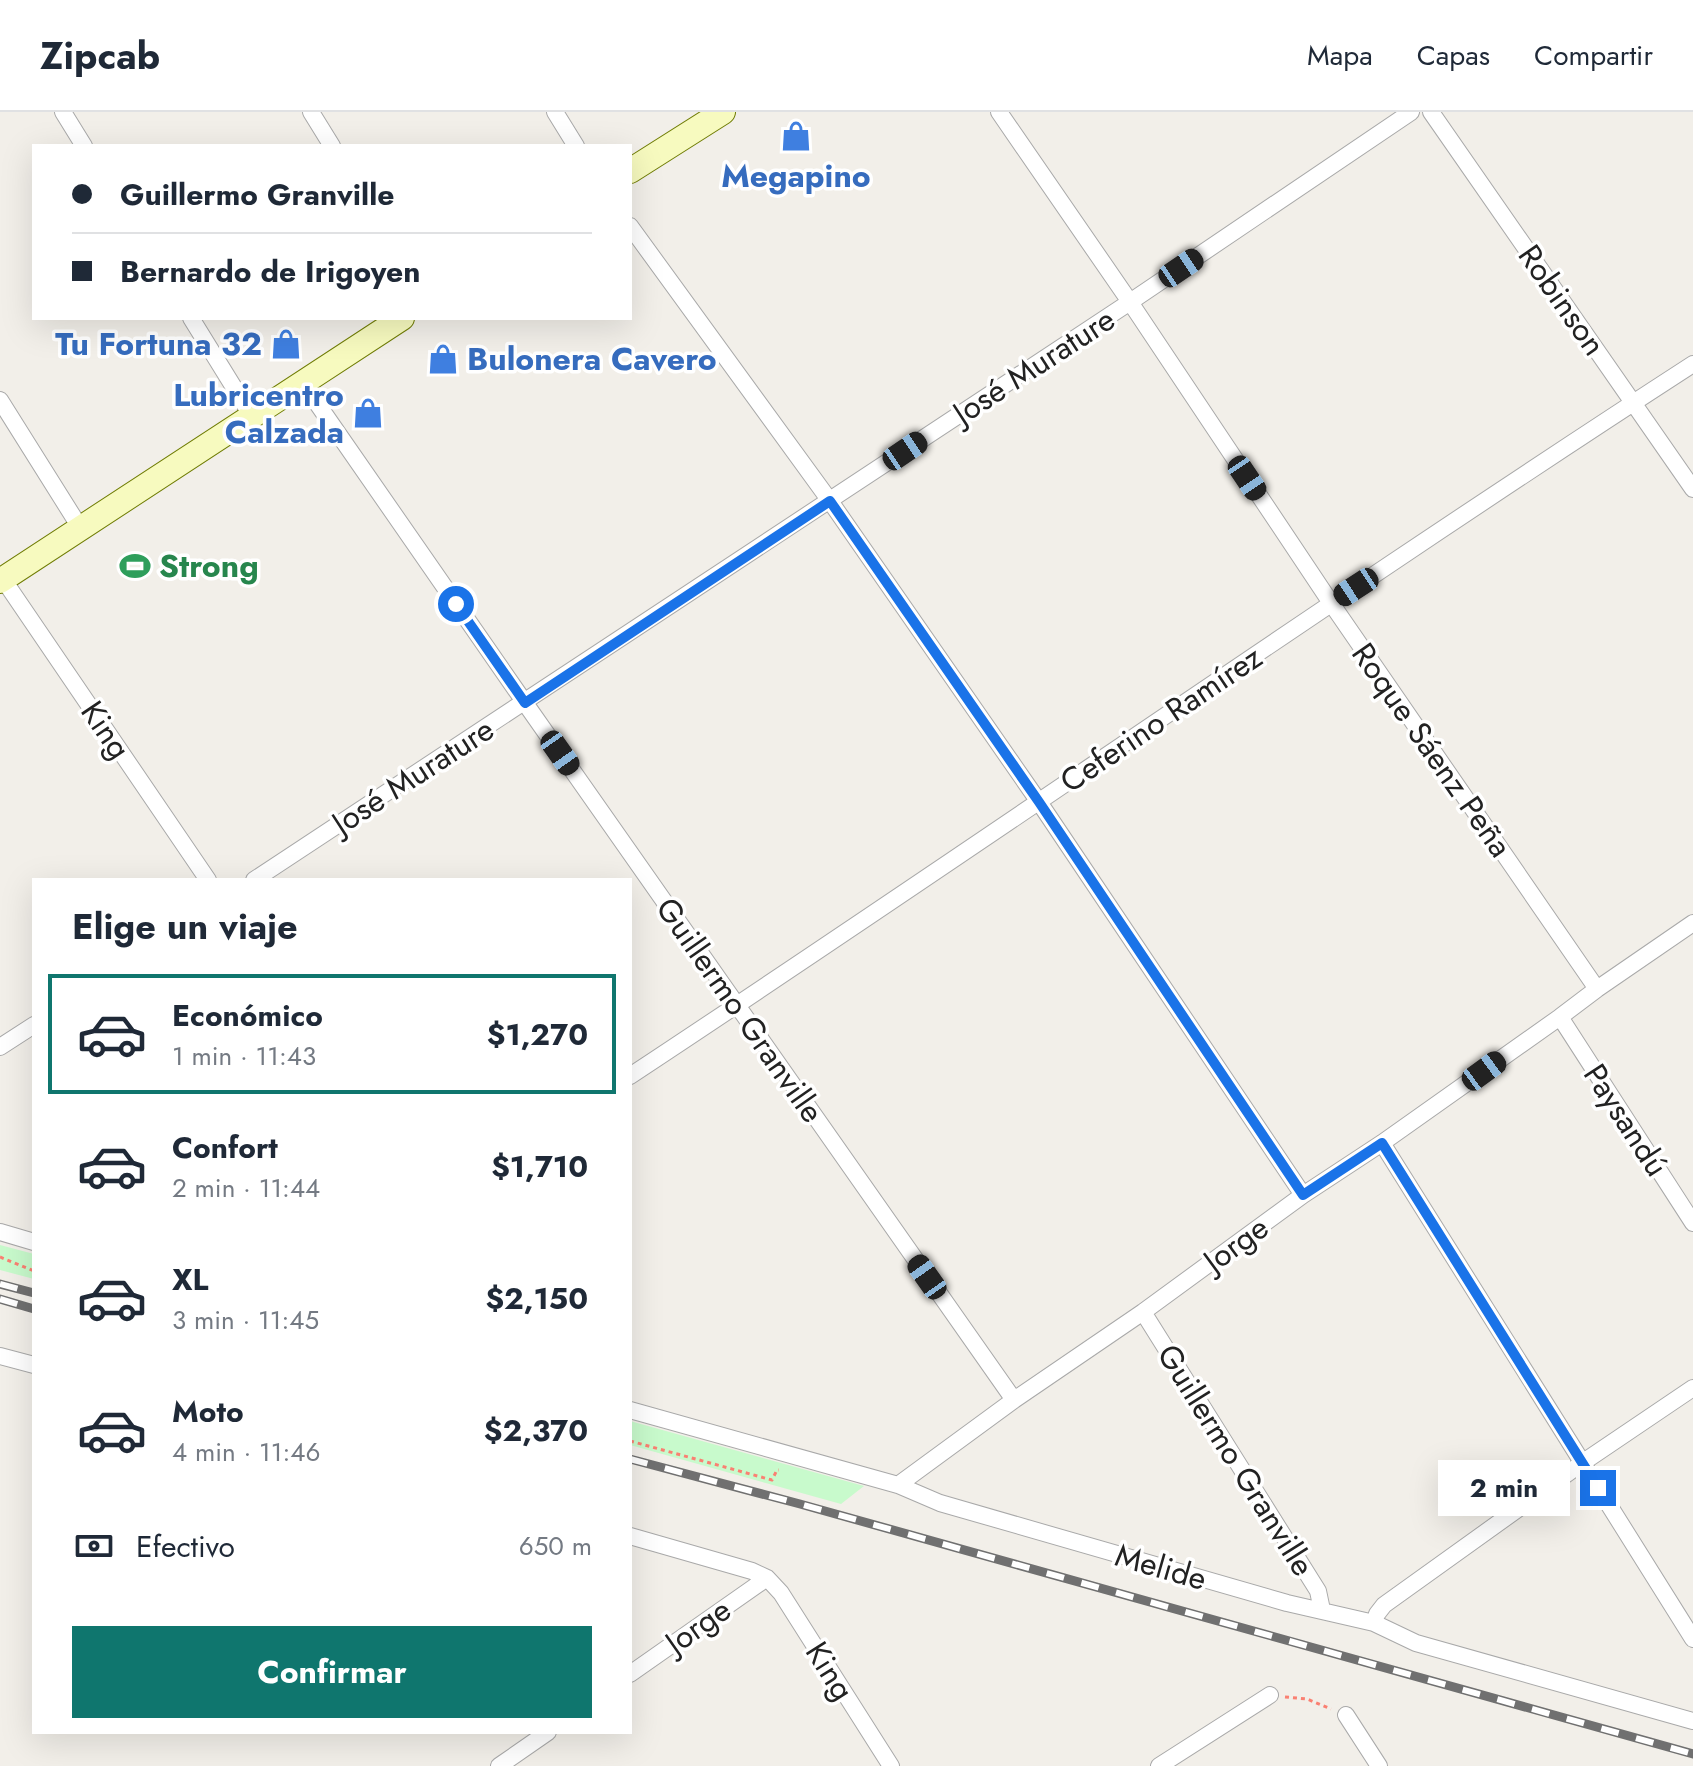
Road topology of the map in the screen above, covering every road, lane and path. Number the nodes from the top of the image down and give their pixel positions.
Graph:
1 (63, 112) edge
2 (311, 112) edge
3 (555, 112) edge
4 (723, 112) edge
5 (999, 112) edge
6 (1411, 112) edge
7 (1431, 112) edge
8 (83, 144) edge
9 (331, 144) edge
10 (575, 144) edge
11 (632, 170) edge
12 (632, 229) edge
13 (1130, 302) junction
14 (192, 320) edge
15 (399, 320) edge
16 (1693, 364) edge
17 (303, 383) junction
18 (0, 400) edge
19 (1634, 403) junction
20 (251, 415) junction
21 (1693, 489) edge
22 (830, 501) junction
23 (81, 529) junction
24 (2, 580) edge
25 (1331, 603) junction
26 (525, 703) junction
27 (1039, 802) junction
28 (207, 878) edge
29 (257, 878) edge
30 (1693, 923) edge
31 (1597, 989) junction
32 (737, 1005) junction
33 (1560, 1017) junction
34 (32, 1026) edge
35 (0, 1047) edge
36 (632, 1075) edge
37 (1382, 1143) junction
38 (1303, 1195) junction
39 (1693, 1223) edge
40 (0, 1232) edge
41 (32, 1241) edge
42 (0, 1257) edge
43 (32, 1270) edge
44 (1143, 1312) junction
45 (0, 1356) edge
46 (32, 1364) edge
47 (1693, 1388) edge
48 (1014, 1400) junction
49 (632, 1411) edge
50 (632, 1442) edge
51 (1582, 1463) junction
52 (792, 1474) dead end
53 (898, 1485) junction
54 (632, 1537) edge
55 (767, 1578) junction
56 (1322, 1610) junction
57 (1374, 1623) junction
58 (1693, 1639) edge
59 (632, 1673) edge
60 (1270, 1695) joint
61 (1346, 1715) joint
62 (1693, 1721) edge
63 (545, 1734) edge
64 (499, 1766) edge
65 (891, 1766) edge
66 (1159, 1766) edge
67 (1379, 1766) edge

1 - 8 street
2 - 9 street
3 - 10 street
4 - 11 main road
5 - 13 street, Roque Sáenz Peña
6 - 13 street, José Murature
7 - 19 street, Robinson
12 - 22 street
13 - 22 street, José Murature
13 - 25 street, Roque Sáenz Peña
14 - 20 street
15 - 17 main road
16 - 19 street, Ceferino Ramírez
17 - 20 main road
17 - 26 street, Guillermo Granville
18 - 23 street
19 - 21 street, Robinson
19 - 25 street, Ceferino Ramírez
20 - 23 main road
22 - 26 street, José Murature
22 - 27 street
23 - 24 main road
24 - 28 street, King
25 - 27 street, Ceferino Ramírez
25 - 31 street, Roque Sáenz Peña
26 - 29 street, José Murature
26 - 32 street, Guillermo Granville
27 - 32 street, Ceferino Ramírez
27 - 38 street
30 - 31 street, Jorge
31 - 33 street, Jorge
32 - 36 street, Ceferino Ramírez
32 - 48 street, Guillermo Granville
33 - 37 street, Jorge
33 - 39 street, Paysandú
34 - 35 street
37 - 38 street, Jorge
37 - 51 street
38 - 44 street, Jorge
40 - 41 street
42 - 43 path
44 - 48 street, Jorge
44 - 56 street, Guillermo Granville
45 - 46 street
47 - 51 street
48 - 53 street, Jorge
49 - 53 street, Melide
50 - 52 path
51 - 57 street
51 - 58 street
53 - 56 street, Melide
54 - 55 street
55 - 59 street, Jorge
55 - 65 street, King
56 - 57 street, Melide
57 - 62 street, Melide
60 - 61 path
60 - 66 street
61 - 67 street
63 - 64 street

